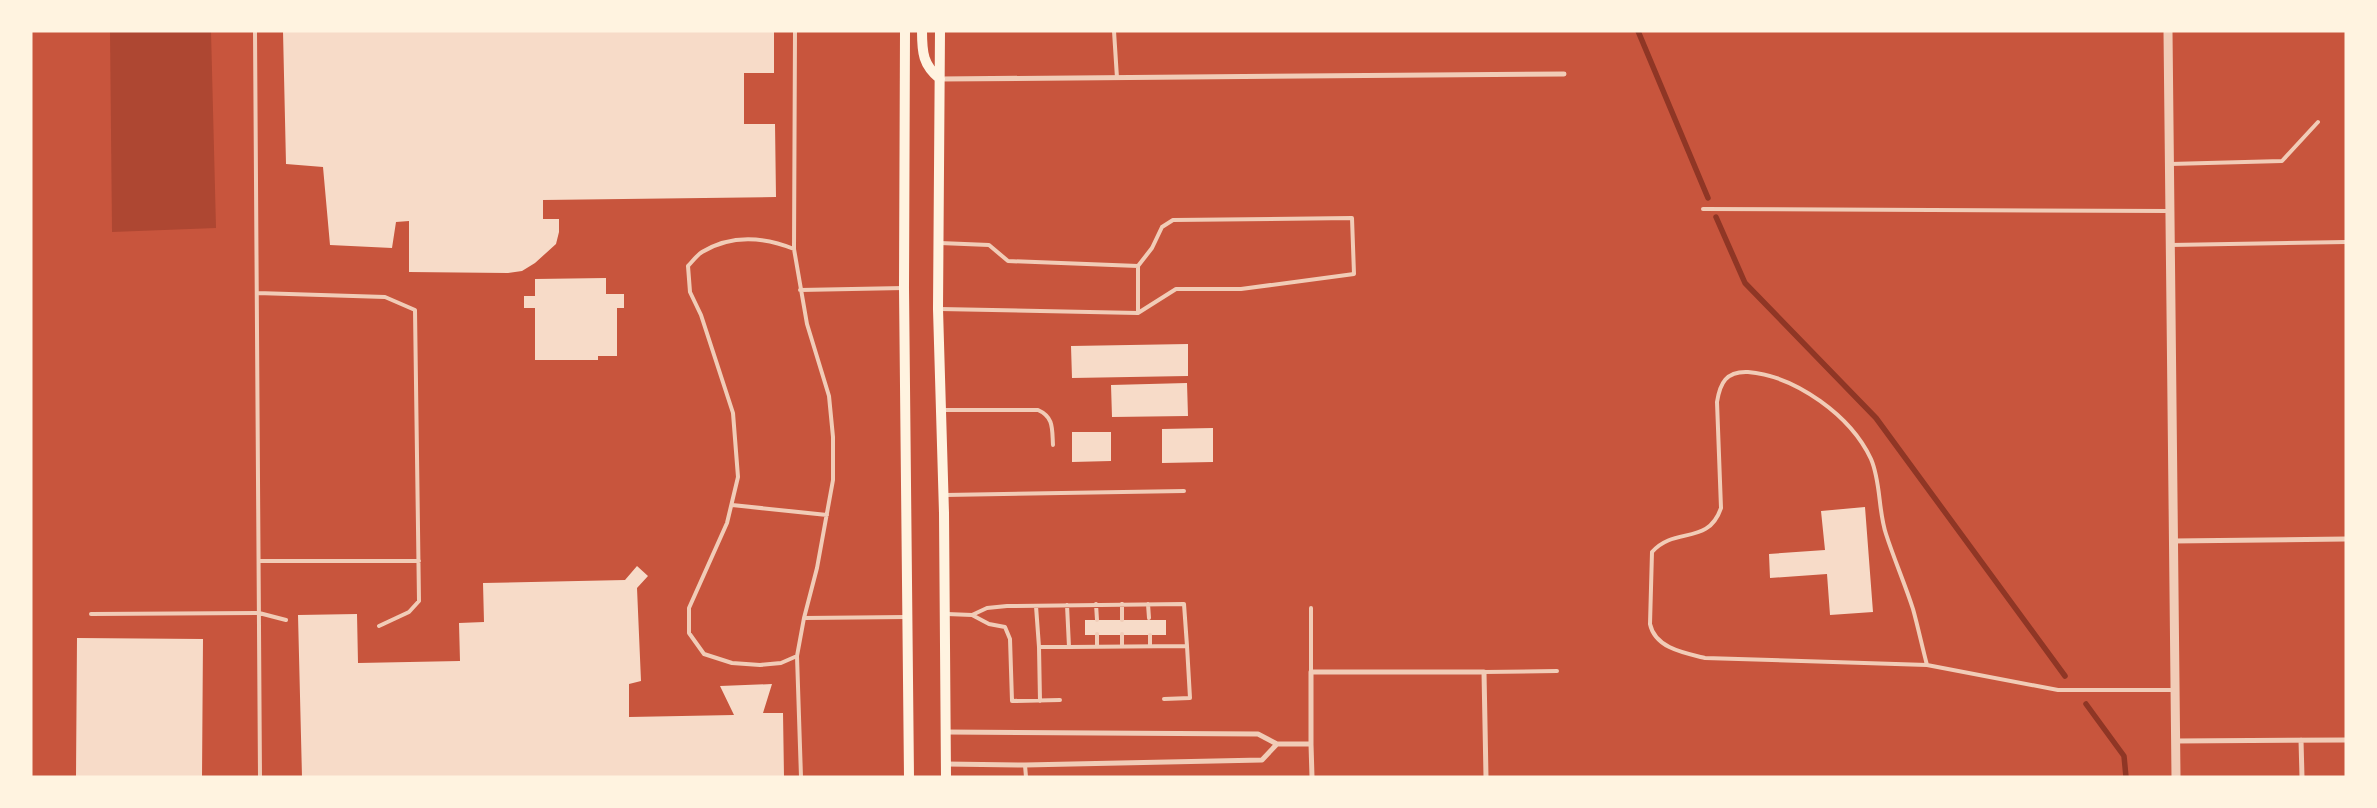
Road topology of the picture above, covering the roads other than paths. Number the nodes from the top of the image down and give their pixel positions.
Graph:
1 (255, 31) edge
2 (795, 31) edge
3 (905, 31) edge
4 (922, 31) edge
5 (940, 31) edge
6 (1114, 31) edge
7 (2168, 31) edge
8 (1564, 74) dead end
9 (1117, 78) junction
10 (940, 79) junction
11 (2318, 122) dead end
12 (2169, 164) junction
13 (1703, 209) dead end
14 (2170, 211) junction
15 (2346, 242) edge
16 (938, 243) junction
17 (2170, 245) junction
18 (794, 249) junction
19 (1138, 266) junction
20 (904, 288) junction
21 (800, 290) junction
22 (257, 293) junction
23 (938, 309) junction
24 (1138, 313) junction
25 (940, 410) junction
26 (1053, 445) dead end
27 (1184, 491) dead end
28 (943, 495) junction
29 (732, 505) junction
30 (828, 515) junction
31 (2346, 539) edge
32 (2173, 540) junction
33 (259, 561) junction
34 (419, 561) junction
35 (1096, 604) junction
36 (1122, 604) junction
37 (1148, 604) junction
38 (1067, 605) junction
39 (1036, 606) junction
40 (1311, 608) dead end
41 (259, 613) junction
42 (91, 614) dead end
43 (944, 614) junction
44 (972, 615) junction
45 (908, 617) junction
46 (804, 618) junction
47 (1149, 618) dead end
48 (286, 620) dead end
49 (1097, 620) dead end
50 (1122, 620) dead end
51 (379, 626) dead end
52 (1098, 634) dead end
53 (1122, 634) dead end
54 (1150, 635) dead end
55 (1150, 645) junction
56 (1098, 646) junction
57 (1122, 646) junction
58 (1187, 646) junction
59 (1039, 647) junction
60 (1069, 647) junction
61 (797, 656) junction
62 (1927, 665) junction
63 (1557, 671) dead end
64 (1311, 672) junction
65 (1484, 672) junction
66 (2175, 690) junction
67 (1164, 699) dead end
68 (1060, 700) dead end
69 (1040, 701) junction
70 (945, 732) junction
71 (2301, 740) junction
72 (2346, 740) edge
73 (2176, 741) junction
74 (1277, 744) junction
75 (1311, 744) junction
76 (946, 764) junction
77 (1026, 765) junction
78 (260, 777) edge
79 (801, 777) edge
80 (909, 777) edge
81 (946, 777) edge
82 (1026, 777) edge
83 (1312, 777) edge
84 (1486, 777) edge
85 (2176, 777) edge
86 (2302, 777) edge

1 - 22 lane
2 - 18 lane
3 - 20 main road
4 - 10 main road
5 - 10 main road
6 - 9 lane
7 - 12 street
8 - 9 street
9 - 10 street
10 - 16 main road
11 - 12 lane
12 - 14 street
13 - 14 lane
14 - 17 street
15 - 17 lane
16 - 19 lane
16 - 23 main road
17 - 32 street
18 - 21 lane
18 - 29 lane
19 - 24 lane
19 - 24 lane
20 - 21 lane
20 - 45 main road
21 - 30 lane
22 - 33 lane
22 - 34 lane
23 - 24 lane
23 - 25 main road
25 - 26 lane
25 - 28 main road
27 - 28 lane
28 - 43 main road
29 - 30 lane
29 - 61 lane
30 - 46 lane
31 - 32 street
32 - 66 street
33 - 34 lane
33 - 41 lane
34 - 51 lane
35 - 36 lane
35 - 38 lane
35 - 49 lane
36 - 37 lane
36 - 50 lane
37 - 47 lane
37 - 58 lane
38 - 39 lane
38 - 60 lane
39 - 44 lane
39 - 59 lane
40 - 64 lane
41 - 42 lane
41 - 48 lane
41 - 78 lane
43 - 44 lane
43 - 70 main road
44 - 69 lane
45 - 46 lane
45 - 80 main road
46 - 61 lane
52 - 56 lane
53 - 57 lane
54 - 55 lane
55 - 57 lane
55 - 58 lane
56 - 57 lane
56 - 60 lane
58 - 67 lane
59 - 60 lane
59 - 69 lane
61 - 79 lane
62 - 62 lane
62 - 66 lane
63 - 65 lane
64 - 65 street
64 - 75 street
65 - 84 street
66 - 73 street
68 - 69 lane
70 - 74 street
70 - 76 main road
71 - 72 street
71 - 73 street
71 - 86 street
73 - 85 street
74 - 75 street
74 - 77 street
75 - 83 street
76 - 77 street
76 - 81 main road
77 - 82 lane

